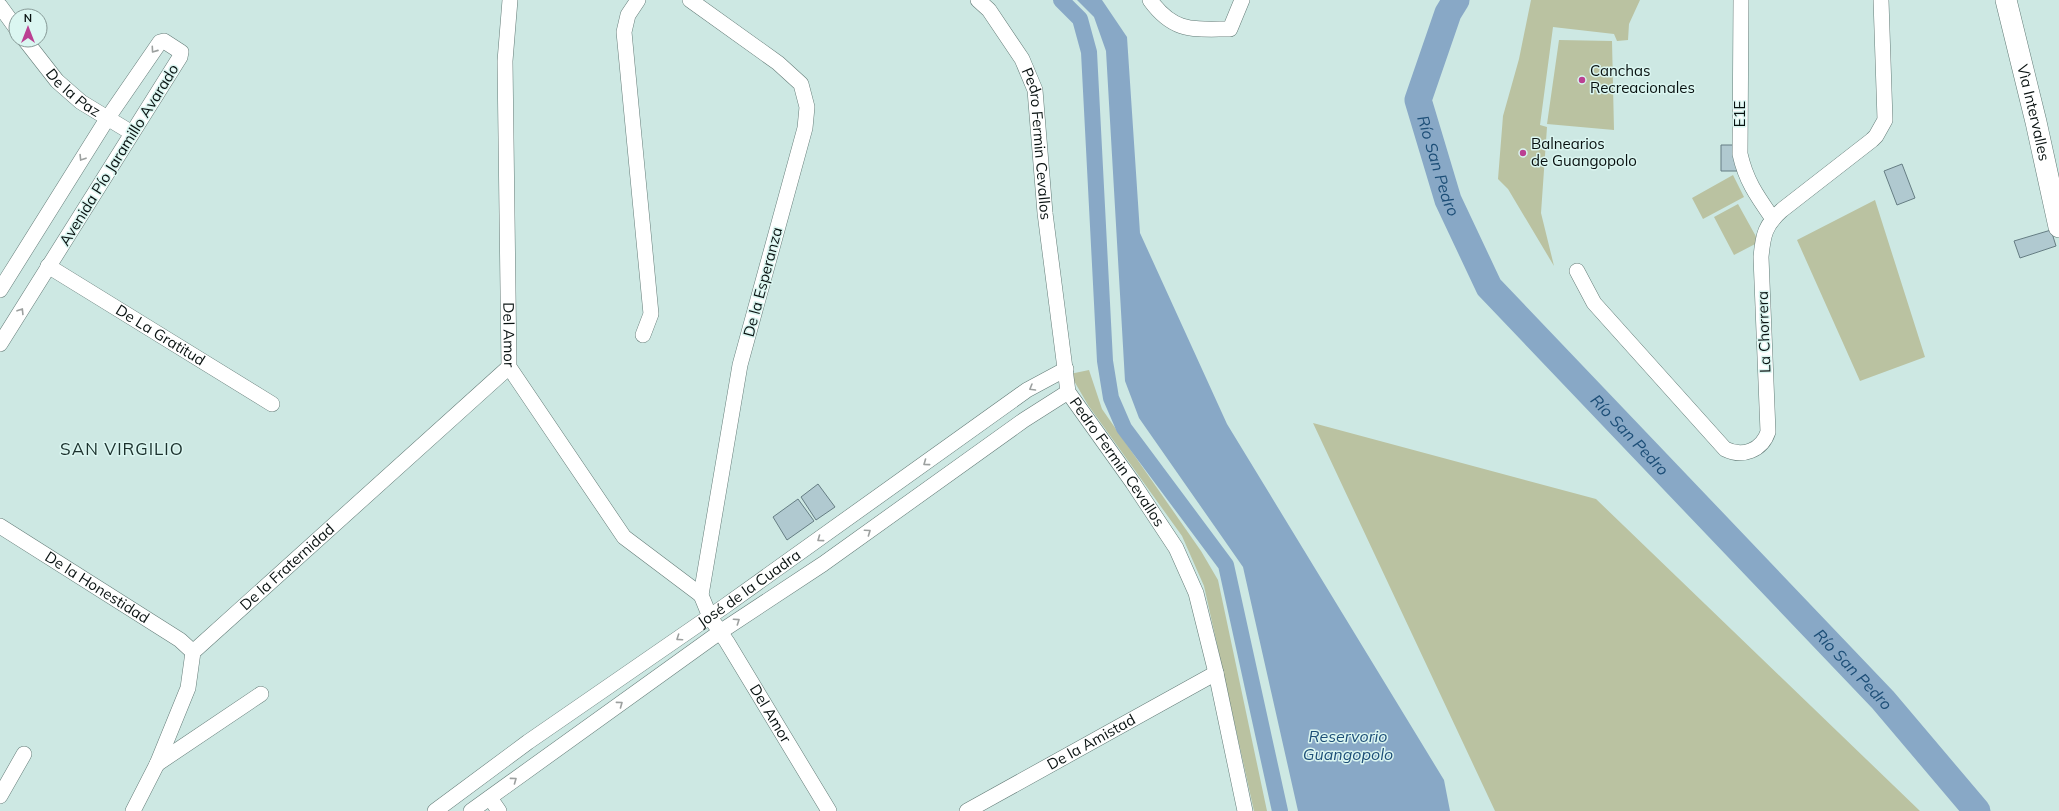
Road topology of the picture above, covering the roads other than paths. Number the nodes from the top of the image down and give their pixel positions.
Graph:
1 (510, 0) edge
2 (638, 0) edge
3 (690, 0) edge
4 (978, 0) edge
5 (1150, 0) edge
6 (1242, 0) edge
7 (1741, 0) edge
8 (1880, 0) edge
9 (2006, 0) edge
10 (0, 6) edge
11 (8, 17) edge
12 (31, 48) edge
13 (107, 119) junction
14 (132, 134) junction
15 (1772, 219) junction
16 (2059, 227) edge
17 (48, 266) junction
18 (1576, 271) dead end
19 (0, 290) edge
20 (643, 335) dead end
21 (0, 344) edge
22 (509, 367) junction
23 (1066, 369) junction
24 (1068, 392) junction
25 (272, 404) dead end
26 (878, 497) junction
27 (891, 515) junction
28 (0, 526) edge
29 (701, 595) junction
30 (710, 617) junction
31 (720, 632) junction
32 (193, 652) junction
33 (1216, 673) junction
34 (262, 694) dead end
35 (528, 742) junction
36 (24, 754) dead end
37 (542, 760) junction
38 (157, 764) junction
39 (0, 796) edge
40 (490, 798) junction
41 (133, 811) edge
42 (435, 811) edge
43 (471, 811) edge
44 (499, 811) edge
45 (829, 811) edge
46 (967, 811) edge
47 (1245, 811) edge

1 - 22 street, Del Amor
2 - 20 street
3 - 29 street, De la Esperanza
4 - 23 street, Pedro Fermin Cevallos
5 - 6 street
7 - 15 street, E1E
8 - 15 street, La Chorrera
9 - 16 main road, Vìa Intervalles
10 - 11 street
12 - 13 street, De la Paz
13 - 14 street, De la Paz
14 -> 13 street, Avenida Pío Jaramillo Avarado
13 -> 19 street, Avenida Pío Jaramillo Avarado
14 - 17 street, Avenida Pío Jaramillo Avarado
15 - 18 street, La Chorrera
21 -> 17 street, Avenida Pío Jaramillo Avarado
17 - 25 street, De La Gratitud
22 - 29 street, Del Amor
22 - 32 street, De la Fraternidad
23 - 24 street, Pedro Fermin Cevallos
23 -> 26 street, José de la Cuadra
24 - 27 street, José de la Cuadra
24 - 33 street, Pedro Fermin Cevallos
26 - 27 street
26 -> 30 street, José de la Cuadra
31 -> 27 street, José de la Cuadra
28 - 32 street, De la Honestidad
29 - 30 street
30 - 31 street, Del Amor
30 -> 35 street, José de la Cuadra
37 -> 31 street, José de la Cuadra
31 - 45 street, Del Amor
32 - 38 street
33 - 46 street, De la Amistad
33 - 47 street, Pedro Fermin Cevallos
34 - 38 street
35 - 37 street
35 - 42 street, José de la Cuadra
36 - 39 street
40 -> 37 street, José de la Cuadra
38 - 41 street
40 - 43 street, José de la Cuadra
40 - 44 street

